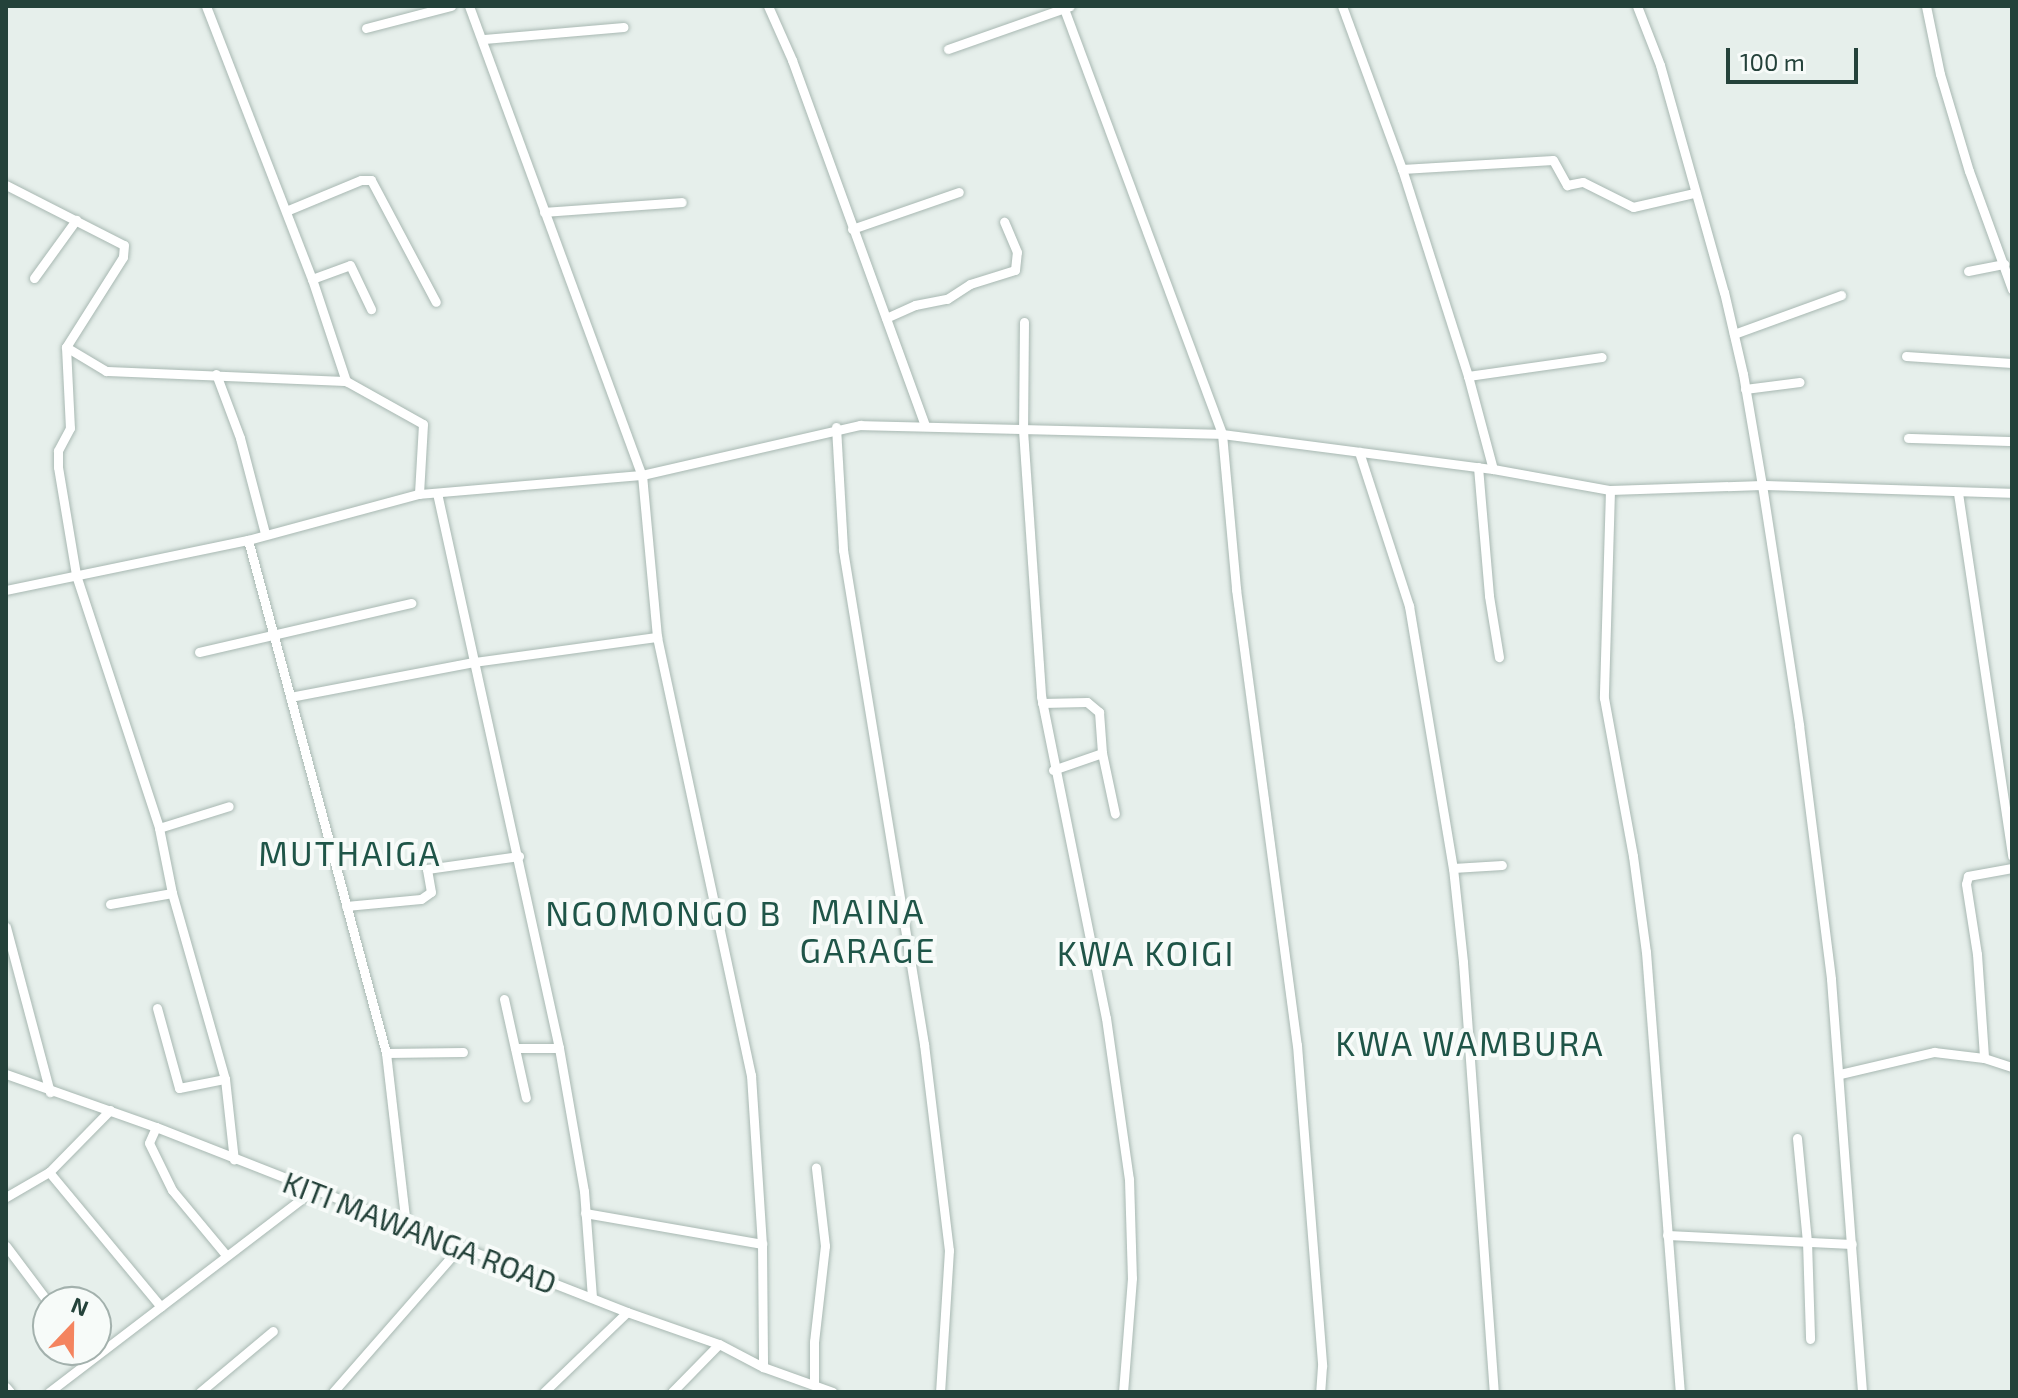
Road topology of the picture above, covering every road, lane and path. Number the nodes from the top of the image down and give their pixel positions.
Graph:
1 (206, 6) edge
2 (451, 6) edge
3 (469, 6) edge
4 (768, 6) edge
5 (1342, 6) edge
6 (1637, 6) edge
7 (1926, 6) edge
8 (1066, 7) edge
9 (623, 27) dead end
10 (366, 28) dead end
11 (484, 39) junction
12 (948, 49) dead end
13 (1402, 169) junction
14 (6, 185) edge
15 (959, 192) dead end
16 (1694, 193) junction
17 (682, 202) dead end
18 (286, 211) junction
19 (544, 212) junction
20 (76, 220) junction
21 (1004, 222) dead end
22 (852, 229) junction
23 (2004, 264) junction
24 (1968, 271) dead end
25 (34, 278) dead end
26 (312, 279) junction
27 (2012, 289) edge
28 (1841, 295) dead end
29 (436, 302) dead end
30 (371, 309) dead end
31 (886, 318) junction
32 (1024, 322) dead end
33 (1734, 334) junction
34 (66, 347) junction
35 (1906, 356) dead end
36 (1602, 357) dead end
37 (2012, 363) edge
38 (216, 374) junction
39 (1468, 376) junction
40 (346, 381) junction
41 (1800, 382) dead end
42 (1745, 389) junction
43 (925, 425) junction
44 (836, 427) junction
45 (1023, 430) junction
46 (1222, 434) junction
47 (1908, 438) dead end
48 (2012, 441) edge
49 (1359, 452) junction
50 (1478, 467) junction
51 (1493, 469) junction
52 (642, 475) junction
53 (1762, 485) junction
54 (1610, 490) junction
55 (437, 493) junction
56 (1958, 493) junction
57 (2012, 493) edge
58 (419, 494) junction
59 (265, 533) junction
60 (248, 540) junction
61 (76, 575) junction
62 (6, 590) edge
63 (411, 603) dead end
64 (275, 637) junction
65 (657, 637) junction
66 (199, 652) dead end
67 (1499, 657) dead end
68 (474, 662) junction
69 (290, 697) junction
70 (1042, 703) junction
71 (1102, 753) junction
72 (1053, 770) junction
73 (229, 806) dead end
74 (1115, 814) dead end
75 (159, 828) junction
76 (519, 856) junction
77 (2012, 856) edge
78 (1502, 865) dead end
79 (1453, 868) junction
80 (2012, 868) edge
81 (172, 893) junction
82 (110, 904) dead end
83 (346, 906) junction
84 (6, 927) edge
85 (504, 999) dead end
86 (157, 1008) dead end
87 (515, 1048) junction
88 (559, 1048) junction
89 (463, 1052) dead end
90 (386, 1053) junction
91 (1984, 1058) junction
92 (2012, 1067) edge
93 (6, 1074) edge
94 (1840, 1074) junction
95 (225, 1079) junction
96 (50, 1092) junction
97 (526, 1098) dead end
98 (110, 1110) junction
99 (156, 1127) junction
100 (1797, 1138) dead end
101 (234, 1160) junction
102 (816, 1168) dead end
103 (49, 1172) junction
104 (313, 1190) junction
105 (8, 1191) edge
106 (585, 1213) junction
107 (406, 1227) junction
108 (1667, 1235) junction
109 (1807, 1241) junction
110 (762, 1244) junction
111 (1852, 1244) junction
112 (6, 1246) edge
113 (460, 1247) junction
114 (226, 1255) junction
115 (36, 1286) edge
116 (592, 1298) junction
117 (161, 1307) junction
118 (627, 1312) junction
119 (273, 1331) dead end
120 (1810, 1339) dead end
121 (112, 1343) edge
122 (719, 1344) junction
123 (82, 1366) edge
124 (763, 1367) junction
125 (814, 1383) junction
126 (49, 1392) edge
127 (200, 1392) edge
128 (333, 1392) edge
129 (544, 1392) edge
130 (672, 1392) edge
131 (833, 1392) edge
132 (940, 1392) edge
133 (1123, 1392) edge
134 (1320, 1392) edge
135 (1494, 1392) edge
136 (1680, 1392) edge
137 (1862, 1392) edge

1 - 18 street
2 - 10 street
3 - 11 street
4 - 22 street
5 - 13 street
6 - 16 street
7 - 23 street
8 - 12 street
8 - 46 street
9 - 11 street
11 - 19 street
13 - 16 street
13 - 39 street
14 - 20 street
15 - 22 street
16 - 33 street
17 - 19 street
18 - 26 street
18 - 29 street
19 - 52 street
20 - 25 street
20 - 34 street
21 - 31 street
22 - 31 street
23 - 24 street
23 - 27 street
26 - 30 street
26 - 40 street
28 - 33 street
31 - 43 street
32 - 45 street
33 - 42 street
34 - 38 street
34 - 61 street
35 - 37 street
36 - 39 street
38 - 40 street
38 - 59 street
39 - 51 street
40 - 58 street
41 - 42 street
42 - 53 street
43 - 44 street
43 - 45 street
44 - 52 street
44 - 132 street
45 - 46 street
45 - 70 street
46 - 49 street
46 - 134 street
47 - 48 street
49 - 50 street
49 - 79 street
50 - 51 street
50 - 67 street
51 - 54 street
52 - 55 street
52 - 65 street
53 - 54 street
53 - 56 street
53 - 94 street
54 - 108 street
55 - 58 street
55 - 68 street
56 - 57 street
56 - 77 street
58 - 59 street
59 - 60 street
60 - 61 street
60 - 64 street
61 - 62 street
61 - 75 street
63 - 64 street
64 - 66 street
64 - 69 street
65 - 68 street
65 - 110 street
68 - 69 street
68 - 76 street
69 - 83 street
70 - 71 street
70 - 72 street
71 - 72 street
71 - 74 street
72 - 133 street
73 - 75 street
75 - 81 street
76 - 83 street
76 - 88 street
78 - 79 street
79 - 135 street
80 - 91 street
81 - 82 street
81 - 95 street
83 - 90 street
84 - 96 street
85 - 87 street
86 - 95 street
87 - 88 street
87 - 97 street
88 - 106 street
89 - 90 street
90 - 107 street
91 - 92 street
91 - 94 street
93 - 96 street, KITI MAWANGA ROAD
94 - 111 street
95 - 101 street
96 - 98 street, KITI MAWANGA ROAD
98 - 99 street, KITI MAWANGA ROAD
98 - 103 street
99 - 101 street, KITI MAWANGA ROAD
99 - 114 street
100 - 109 street
101 - 104 street, KITI MAWANGA ROAD
102 - 125 street
103 - 105 street
103 - 117 street
104 - 107 street, KITI MAWANGA ROAD
104 - 114 street
106 - 110 street
106 - 116 street
107 - 113 street, KITI MAWANGA ROAD
108 - 109 street
108 - 136 street
109 - 111 street
109 - 120 street
110 - 124 street
111 - 137 street
112 - 115 street
113 - 116 street, KITI MAWANGA ROAD
113 - 128 street
114 - 117 street
116 - 118 street, KITI MAWANGA ROAD
117 - 121 street
118 - 122 street, KITI MAWANGA ROAD
118 - 129 street
119 - 127 street
122 - 124 street, KITI MAWANGA ROAD
122 - 130 street
123 - 126 street
124 - 125 street, KITI MAWANGA ROAD
125 - 131 street, KITI MAWANGA ROAD

